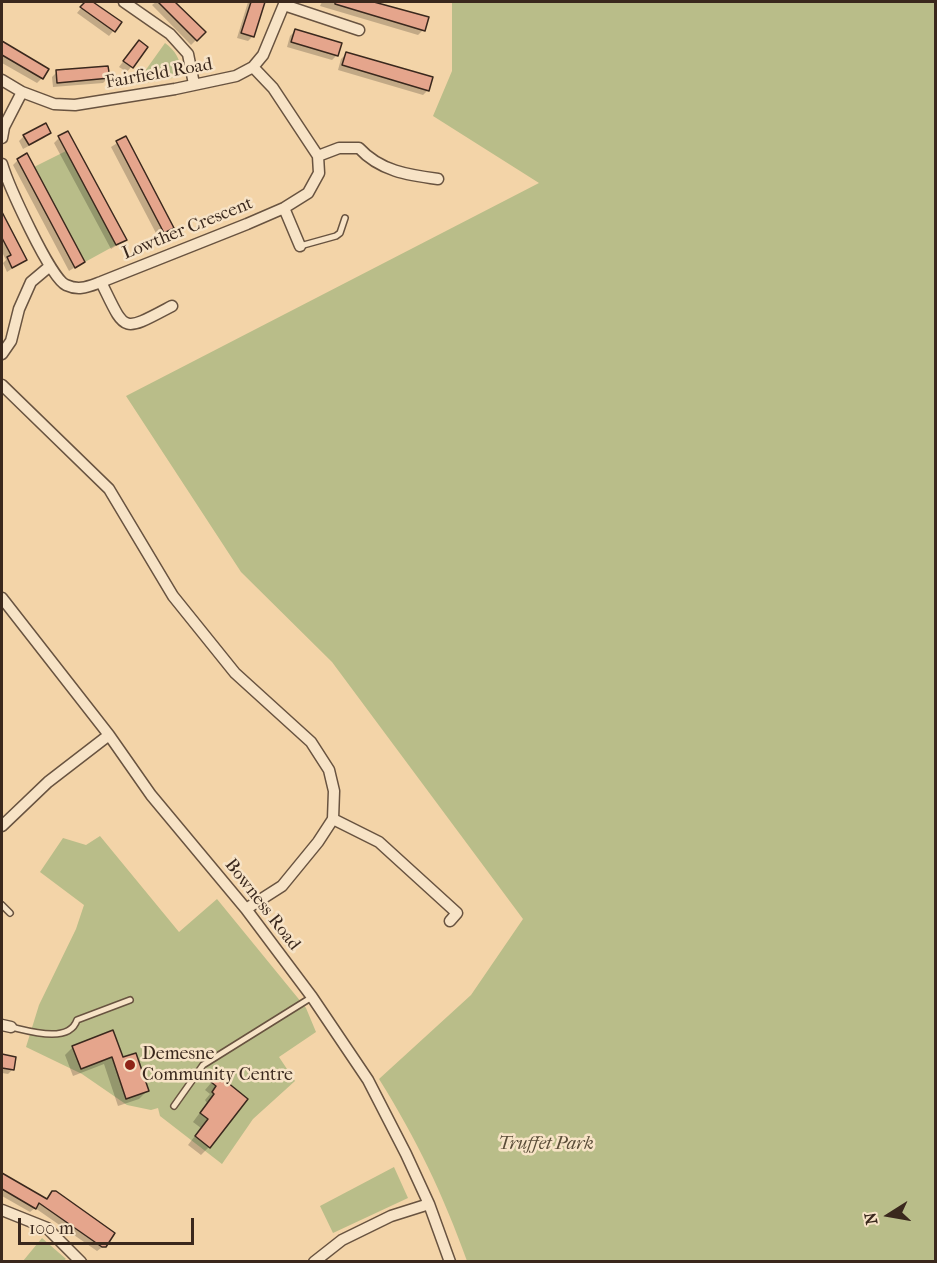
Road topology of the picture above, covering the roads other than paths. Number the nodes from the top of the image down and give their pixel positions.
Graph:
1 (124, 2) edge
2 (285, 3) edge
3 (359, 30) dead end
4 (253, 67) junction
5 (2, 80) edge
6 (194, 84) junction
7 (22, 92) junction
8 (2, 138) edge
9 (318, 156) junction
10 (2, 164) edge
11 (438, 179) dead end
12 (284, 208) junction
13 (345, 218) dead end
14 (300, 246) joint
15 (50, 266) junction
16 (101, 282) junction
17 (172, 306) dead end
18 (2, 354) edge
19 (2, 385) edge
20 (2, 598) edge
21 (109, 735) junction
22 (333, 819) junction
23 (2, 826) edge
24 (2, 905) edge
25 (246, 909) junction
26 (10, 913) dead end
27 (450, 921) dead end
28 (312, 997) junction
29 (130, 1000) dead end
30 (6, 1026) edge
31 (174, 1106) dead end
32 (429, 1204) junction
33 (2, 1210) edge
34 (81, 1262) edge
35 (314, 1262) edge
36 (450, 1262) edge

1 - 6 street
2 - 3 street
2 - 4 street
4 - 6 street, Fairfield Road
4 - 9 street
5 - 7 street, Fairfield Road
6 - 7 street, Fairfield Road
7 - 8 street
9 - 11 street
9 - 12 street, Lowther Crescent
10 - 15 street, Lowther Crescent
12 - 14 street
12 - 16 street, Lowther Crescent
13 - 14 lane
15 - 16 street, Lowther Crescent
15 - 18 street
16 - 17 street
19 - 22 street
20 - 21 street, Bowness Road
21 - 23 street
21 - 25 street, Bowness Road
22 - 25 street
22 - 27 street
24 - 26 lane
25 - 28 street, Bowness Road
28 - 31 lane
28 - 32 street, Bowness Road
29 - 30 lane
32 - 35 street
32 - 36 street, Bowness Road
33 - 34 street

